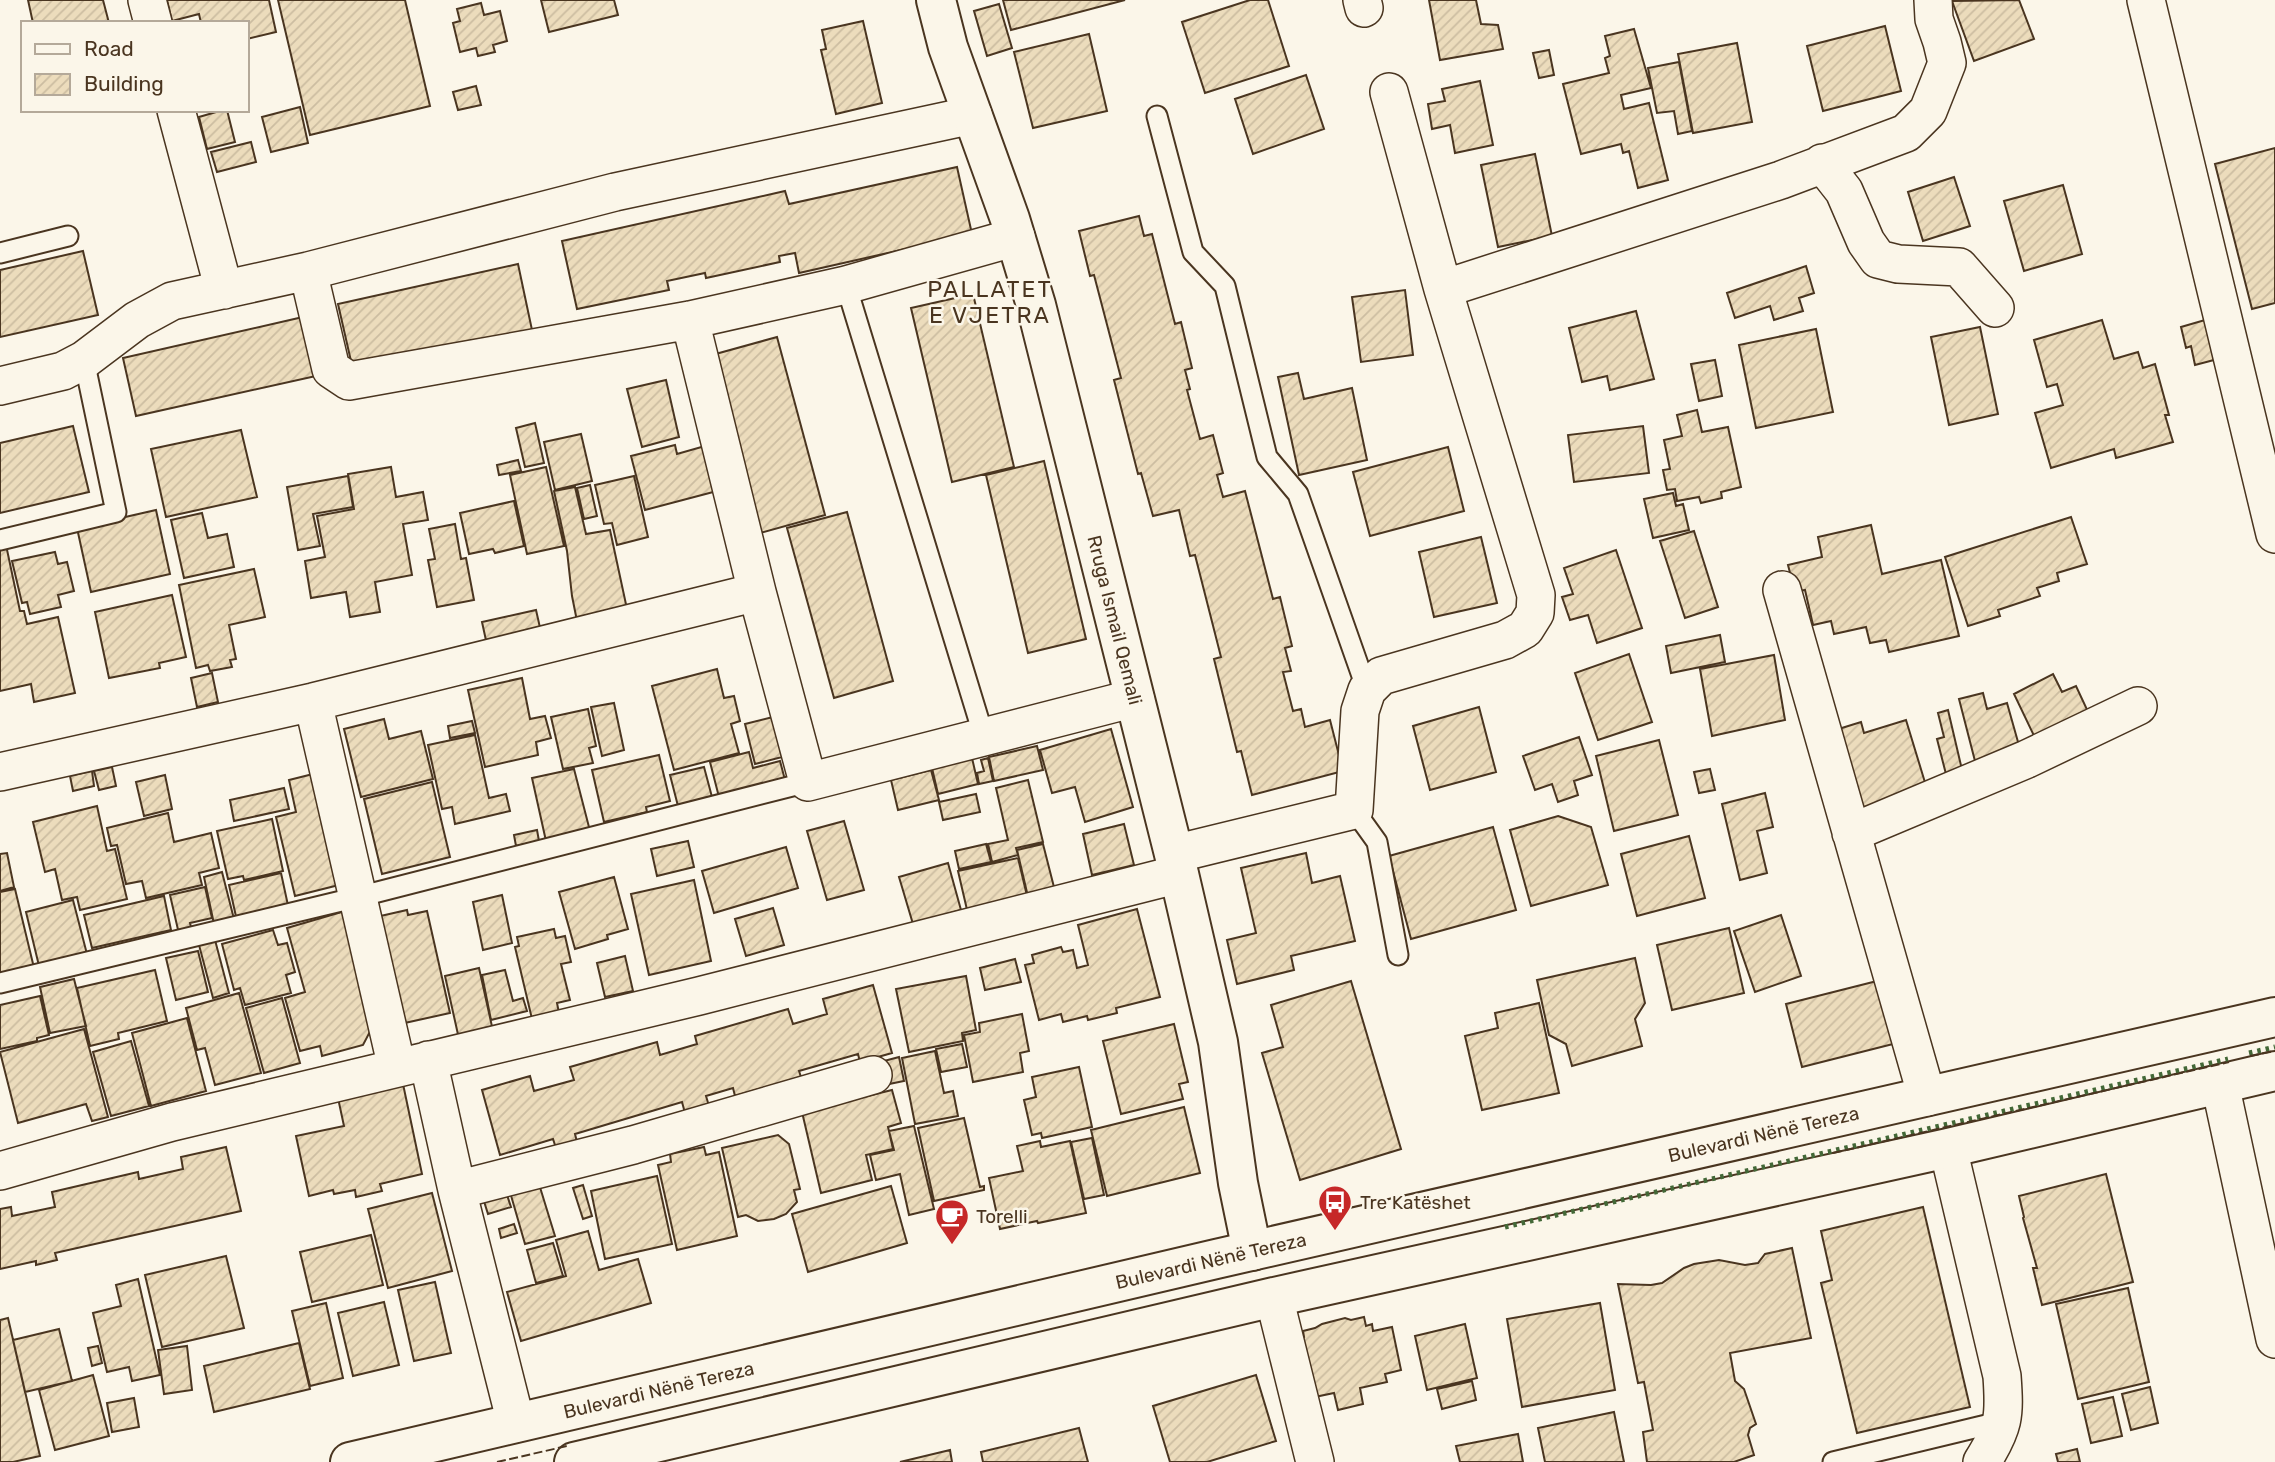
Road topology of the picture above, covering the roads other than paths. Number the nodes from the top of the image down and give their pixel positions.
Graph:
1 (147, 0) edge
2 (936, 0) edge
3 (1933, 0) edge
4 (2147, 0) edge
5 (152, 21) edge
6 (1389, 92) dead end
7 (177, 112) edge
8 (973, 115) junction
9 (1157, 116) dead end
10 (1822, 163) junction
11 (68, 236) dead end
12 (1016, 237) junction
13 (0, 253) edge
14 (308, 271) junction
15 (846, 285) junction
16 (1443, 289) junction
17 (224, 290) junction
18 (1995, 309) dead end
19 (690, 320) junction
20 (84, 360) junction
21 (0, 386) edge
22 (2275, 534) edge
23 (0, 540) edge
24 (1782, 590) dead end
25 (757, 592) junction
26 (1367, 690) junction
27 (1135, 698) junction
28 (313, 702) junction
29 (2138, 706) dead end
30 (984, 737) junction
31 (0, 772) edge
32 (808, 782) junction
33 (1354, 810) junction
34 (1852, 833) junction
35 (1176, 864) junction
36 (358, 897) junction
37 (1398, 955) dead end
38 (0, 983) edge
39 (2275, 1017) edge
40 (413, 1064) junction
41 (2275, 1071) edge
42 (873, 1075) dead end
43 (2220, 1084) junction
44 (1927, 1097) junction
45 (1948, 1148) junction
46 (0, 1171) edge
47 (457, 1190) junction
48 (1252, 1251) junction
49 (1274, 1297) junction
50 (2275, 1339) edge
51 (2003, 1421) junction
52 (516, 1423) junction
53 (350, 1462) edge
54 (574, 1462) edge
55 (1315, 1462) edge
56 (1833, 1462) edge
57 (1982, 1462) edge

1 - 5 street
2 - 8 main road, Rruga Ismail Qemali
3 - 10 street
4 - 22 street
6 - 16 street
7 - 17 street
8 - 12 main road, Rruga Ismail Qemali
8 - 14 street
9 - 26 lane
10 - 16 street
10 - 18 street
11 - 13 lane
12 - 15 street
12 - 27 main road, Rruga Ismail Qemali
14 - 17 street
14 - 19 street
15 - 19 street
15 - 30 lane
16 - 26 street
17 - 20 street
19 - 25 street
20 - 21 street
20 - 23 lane
24 - 34 street
25 - 28 street
25 - 32 street
26 - 33 street
27 - 30 street
27 - 35 main road, Rruga Ismail Qemali
28 - 31 street
28 - 36 street
29 - 34 street
30 - 32 street
32 - 36 lane
33 - 35 street
33 - 37 lane
34 - 44 street
35 - 40 street
35 - 48 main road, Rruga Ismail Qemali
36 - 38 lane
36 - 40 street
39 - 44 main road, Bulevardi Nënë Tereza
40 - 46 street
40 - 47 street
41 - 43 main road
42 - 47 street
43 - 45 main road
43 - 50 street
44 - 48 main road, Bulevardi Nënë Tereza
45 - 49 main road
45 - 51 street
47 - 52 street
48 - 52 main road, Bulevardi Nënë Tereza
49 - 54 main road
49 - 55 street
51 - 56 lane
51 - 57 street
52 - 53 main road, Bulevardi Nënë Tereza

